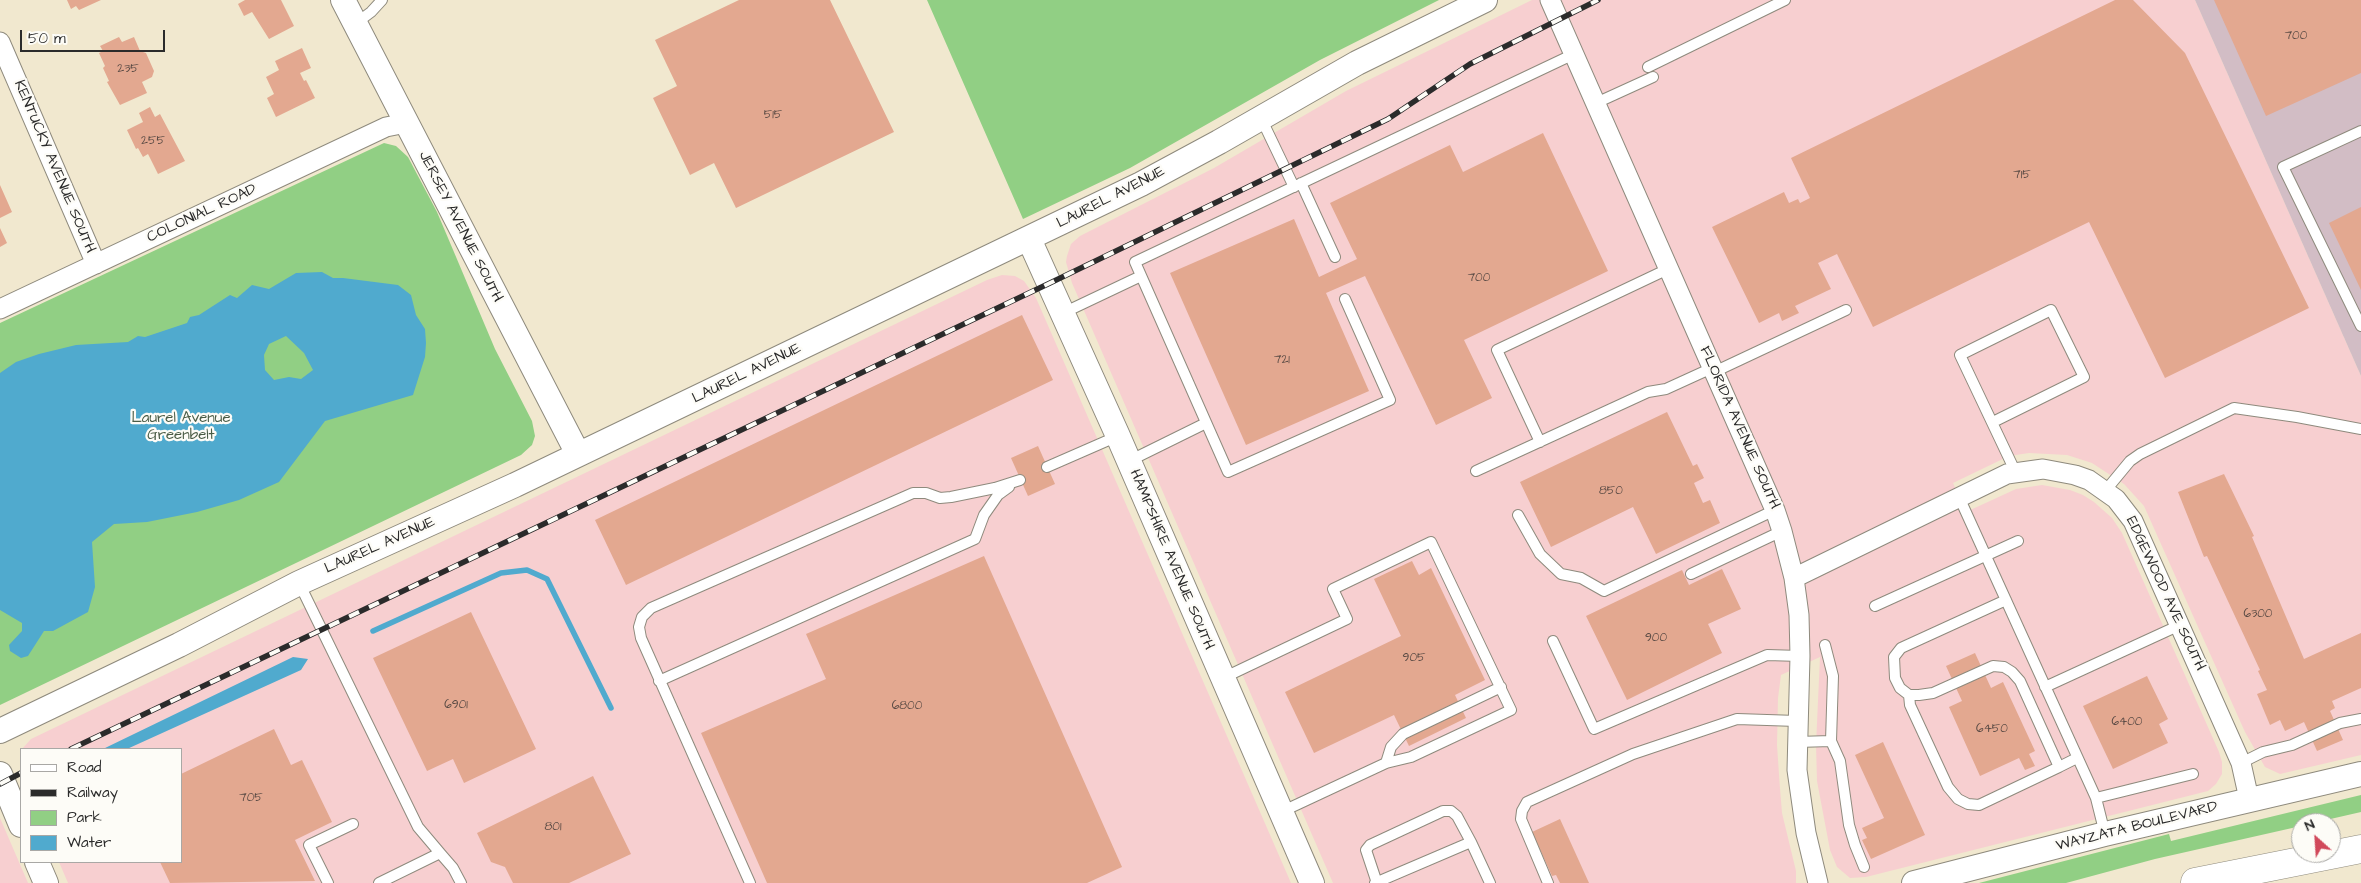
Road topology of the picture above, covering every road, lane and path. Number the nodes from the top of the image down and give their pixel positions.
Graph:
1 (343, 0) edge
2 (382, 0) edge
3 (1485, 0) edge
4 (1550, 0) edge
5 (1785, 0) edge
6 (355, 24) junction
7 (0, 42) edge
8 (1574, 54) junction
9 (1648, 67) dead end
10 (1653, 77) dead end
11 (1596, 103) junction
12 (1261, 118) junction
13 (406, 123) junction
14 (2361, 131) edge
15 (1297, 185) junction
16 (1029, 239) junction
17 (1335, 257) dead end
18 (96, 264) junction
19 (1668, 269) junction
20 (1141, 276) junction
21 (1345, 299) dead end
22 (0, 309) edge
23 (1846, 310) dead end
24 (1063, 313) junction
25 (2361, 326) edge
26 (1713, 370) junction
27 (1993, 422) junction
28 (1206, 423) junction
29 (2361, 429) edge
30 (1118, 436) junction
31 (1540, 442) junction
32 (578, 454) junction
33 (1128, 461) junction
34 (1048, 468) dead end
35 (1476, 471) dead end
36 (2016, 473) junction
37 (2106, 490) junction
38 (1959, 497) junction
39 (1775, 510) junction
40 (1518, 516) dead end
41 (1782, 531) junction
42 (2018, 541) dead end
43 (1986, 556) junction
44 (1691, 574) dead end
45 (1794, 578) junction
46 (299, 583) junction
47 (2006, 600) junction
48 (1875, 606) dead end
49 (2180, 625) junction
50 (1553, 642) dead end
51 (1825, 645) dead end
52 (1800, 656) junction
53 (1222, 679) junction
54 (660, 681) junction
55 (1501, 687) junction
56 (2045, 687) junction
57 (1908, 695) junction
58 (2361, 720) edge
59 (1797, 721) junction
60 (0, 731) edge
61 (1831, 741) junction
62 (1797, 742) junction
63 (2077, 758) junction
64 (1386, 763) junction
65 (2241, 763) junction
66 (2059, 767) junction
67 (0, 774) edge
68 (2193, 774) dead end
69 (2361, 774) edge
70 (2096, 798) junction
71 (2249, 799) junction
72 (1281, 812) junction
73 (20, 823) edge
74 (353, 824) dead end
75 (2105, 834) junction
76 (2361, 834) edge
77 (2341, 840) edge
78 (1471, 842) junction
79 (2361, 849) edge
80 (440, 853) junction
81 (2291, 854) edge
82 (1864, 867) dead end
83 (328, 883) edge
84 (379, 883) edge
85 (461, 883) edge
86 (750, 883) edge
87 (1312, 883) edge
88 (1376, 883) edge
89 (1490, 883) edge
90 (1548, 883) edge
91 (1818, 883) edge
92 (1914, 883) edge
93 (2194, 883) edge

1 - 6 street, JERSEY AVENUE SOUTH
2 - 6 lane
3 - 12 street, LAUREL AVENUE
4 - 8 street, FLORIDA AVENUE SOUTH
5 - 9 lane
6 - 13 street, JERSEY AVENUE SOUTH
7 - 18 street, KENTUCKY AVENUE SOUTH
8 - 11 street, FLORIDA AVENUE SOUTH
8 - 15 lane
10 - 11 lane
11 - 19 street, FLORIDA AVENUE SOUTH
12 - 15 lane
12 - 16 street, LAUREL AVENUE
13 - 18 street, COLONIAL ROAD
13 - 32 street, JERSEY AVENUE SOUTH
14 - 25 lane
15 - 17 lane
15 - 20 lane
16 - 24 street, HAMPSHIRE AVENUE SOUTH
16 - 32 street, LAUREL AVENUE
18 - 22 street, COLONIAL ROAD
19 - 26 street, FLORIDA AVENUE SOUTH
19 - 31 lane
20 - 24 lane
20 - 28 lane
21 - 28 lane
23 - 26 lane
24 - 30 street, HAMPSHIRE AVENUE SOUTH
26 - 31 lane
26 - 39 street, FLORIDA AVENUE SOUTH
27 - 27 lane
27 - 36 lane
28 - 33 lane
29 - 37 lane
30 - 33 street, HAMPSHIRE AVENUE SOUTH
30 - 34 lane
31 - 35 lane
32 - 46 street, LAUREL AVENUE
33 - 53 street, HAMPSHIRE AVENUE SOUTH
36 - 37 street, EDGEWOOD AVE SOUTH
36 - 38 street, EDGEWOOD AVE SOUTH
37 - 49 street, EDGEWOOD AVE SOUTH
38 - 43 lane
38 - 45 street, EDGEWOOD AVE SOUTH
39 - 40 lane
39 - 41 street, FLORIDA AVENUE SOUTH
41 - 44 lane
41 - 45 street, FLORIDA AVENUE SOUTH
42 - 43 lane
43 - 47 lane
43 - 48 lane
45 - 52 street, FLORIDA AVENUE SOUTH
46 - 60 street, LAUREL AVENUE
46 - 80 lane
47 - 56 lane
47 - 57 lane
49 - 56 lane
49 - 65 street, EDGEWOOD AVE SOUTH
50 - 52 lane
51 - 61 lane
52 - 59 street, FLORIDA AVENUE SOUTH
53 - 55 lane
53 - 72 street, HAMPSHIRE AVENUE SOUTH
54 - 54 lane
54 - 86 lane
55 - 64 lane
55 - 64 lane
56 - 63 lane
57 - 66 lane
57 - 66 lane
58 - 65 lane
59 - 62 street, FLORIDA AVENUE SOUTH
59 - 90 lane
61 - 62 lane
61 - 82 lane
62 - 91 street, FLORIDA AVENUE SOUTH
63 - 66 lane
63 - 70 lane
64 - 72 lane
65 - 71 street, EDGEWOOD AVE SOUTH
67 - 73 street
68 - 70 lane
69 - 71 street, WAYZATA BOULEVARD
70 - 75 lane
71 - 75 street, WAYZATA BOULEVARD
72 - 87 street, HAMPSHIRE AVENUE SOUTH
74 - 83 lane
75 - 92 street, WAYZATA BOULEVARD
76 - 77 highway
78 - 88 lane
78 - 88 lane
78 - 89 lane
79 - 93 highway
80 - 84 lane
80 - 85 lane
81 - 93 highway

